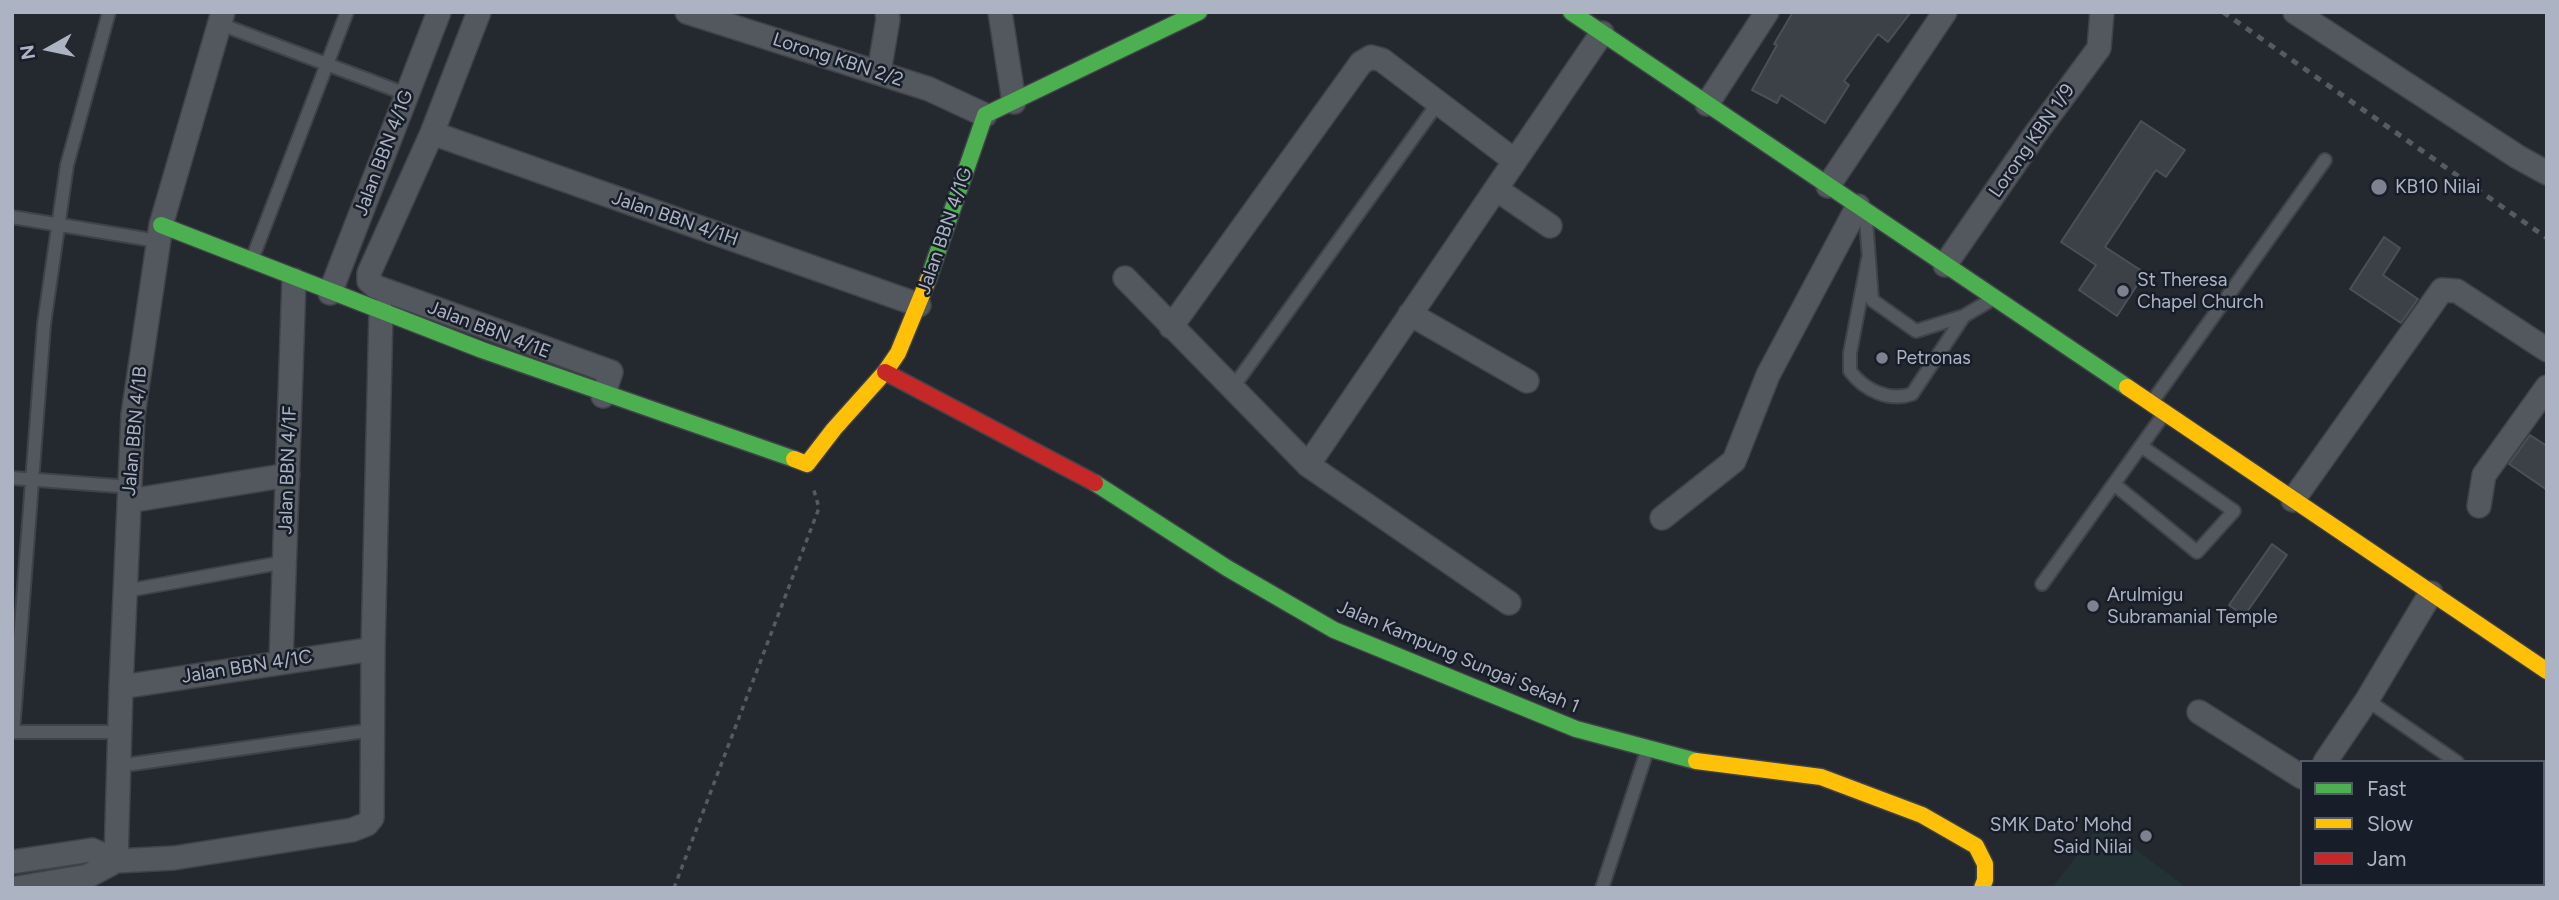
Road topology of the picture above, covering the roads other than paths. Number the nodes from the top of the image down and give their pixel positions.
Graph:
1 (109, 12) edge
2 (347, 12) edge
3 (439, 12) edge
4 (478, 12) edge
5 (687, 12) edge
6 (887, 12) edge
7 (1199, 12) edge
8 (1571, 12) edge
9 (1768, 12) edge
10 (1945, 12) edge
11 (2102, 12) edge
12 (2295, 12) edge
13 (1003, 16) edge
14 (221, 18) edge
15 (1602, 33) junction
16 (327, 64) junction
17 (879, 72) junction
18 (406, 94) junction
19 (1014, 102) junction
20 (1438, 103) junction
21 (1707, 104) junction
22 (985, 115) junction
23 (432, 133) junction
24 (2325, 160) dead end
25 (1515, 161) junction
26 (2547, 173) edge
27 (1828, 186) junction
28 (1496, 188) junction
29 (1862, 208) junction
30 (12, 217) edge
31 (58, 225) junction
32 (1550, 226) dead end
33 (159, 233) junction
34 (1868, 259) junction
35 (251, 262) junction
36 (1945, 265) junction
37 (1125, 278) dead end
38 (294, 280) junction
39 (330, 293) junction
40 (1994, 298) junction
41 (919, 305) junction
42 (381, 311) junction
43 (1410, 314) junction
44 (1964, 316) junction
45 (1171, 327) junction
46 (2547, 350) edge
47 (885, 372) junction
48 (1527, 381) dead end
49 (2547, 387) edge
50 (1231, 390) junction
51 (603, 396) junction
52 (2150, 404) junction
53 (2164, 413) junction
54 (2141, 446) junction
55 (807, 464) joint
56 (1308, 465) junction
57 (288, 475) junction
58 (12, 478) edge
59 (32, 480) junction
60 (2114, 484) junction
61 (130, 494) junction
62 (2292, 500) junction
63 (2479, 506) dead end
64 (1662, 517) dead end
65 (285, 562) junction
66 (2042, 584) dead end
67 (125, 591) junction
68 (2431, 593) junction
69 (1509, 603) dead end
70 (373, 649) junction
71 (281, 661) junction
72 (2547, 671) edge
73 (121, 687) junction
74 (2367, 700) junction
75 (2199, 712) dead end
76 (372, 730) junction
77 (13, 732) edge
78 (120, 732) junction
79 (1648, 748) junction
80 (2326, 760) edge
81 (2454, 760) edge
82 (118, 766) junction
83 (2300, 776) edge
84 (116, 861) junction
85 (12, 862) edge
86 (17, 888) edge
87 (1602, 888) edge
88 (1982, 888) edge

1 - 31 lane
2 - 16 lane
3 - 18 street, Jalan BBN 4/1G
4 - 23 street
5 - 17 street, Lorong KBN 2/2
6 - 17 street
7 - 19 street
8 - 15 street
9 - 21 street
10 - 27 street
11 - 36 street, Lorong KBN 1/9
12 - 26 street
13 - 19 street
14 - 16 lane
14 - 33 street, Jalan BBN 4/1B
15 - 21 street
15 - 25 street
16 - 18 lane
16 - 35 lane
17 - 22 street, Lorong KBN 2/2
18 - 39 street, Jalan BBN 4/1G
19 - 22 street
20 - 25 street
20 - 45 street
20 - 50 lane
21 - 27 street
22 - 41 street, Jalan BBN 4/1G
23 - 41 street, Jalan BBN 4/1H
23 - 51 street
24 - 52 lane
25 - 28 street
27 - 29 street
28 - 32 street
28 - 43 street
29 - 34 lane
29 - 36 street
29 - 64 street
30 - 31 lane
31 - 33 lane
31 - 59 lane
33 - 35 street, Jalan BBN 4/1E
33 - 61 street, Jalan BBN 4/1B
34 - 44 lane
34 - 44 lane
35 - 38 street, Jalan BBN 4/1E
36 - 40 street
37 - 45 street
38 - 39 street, Jalan BBN 4/1E
38 - 57 street, Jalan BBN 4/1F
39 - 42 street, Jalan BBN 4/1E
40 - 44 lane
40 - 52 street
41 - 47 street, Jalan BBN 4/1G
42 - 51 street, Jalan BBN 4/1E
42 - 70 street
43 - 48 street
43 - 56 street
45 - 50 street
46 - 62 street
47 - 55 street, Jalan BBN 4/1G
47 - 79 street, Jalan Kampung Sungai Sekah 1
49 - 63 street
50 - 56 street
51 - 55 street, Jalan BBN 4/1E
52 - 53 street
53 - 54 lane
53 - 62 street
54 - 60 lane
54 - 60 lane
56 - 69 street
57 - 61 street
57 - 65 street, Jalan BBN 4/1F
58 - 59 lane
59 - 61 lane
59 - 77 lane
60 - 66 lane
61 - 67 street, Jalan BBN 4/1B
62 - 68 street
65 - 67 lane
65 - 71 street, Jalan BBN 4/1F
67 - 73 street, Jalan BBN 4/1B
68 - 72 street
68 - 74 street
70 - 71 street, Jalan BBN 4/1C
70 - 76 street
71 - 73 street, Jalan BBN 4/1C
73 - 78 street, Jalan BBN 4/1B
74 - 80 street
74 - 81 lane
75 - 83 street
76 - 82 lane
76 - 84 street
77 - 78 lane
78 - 82 street, Jalan BBN 4/1B
79 - 87 lane
79 - 88 street, Jalan Kampung Sungai Sekah 1
82 - 84 street, Jalan BBN 4/1B
84 - 85 street
84 - 86 street

